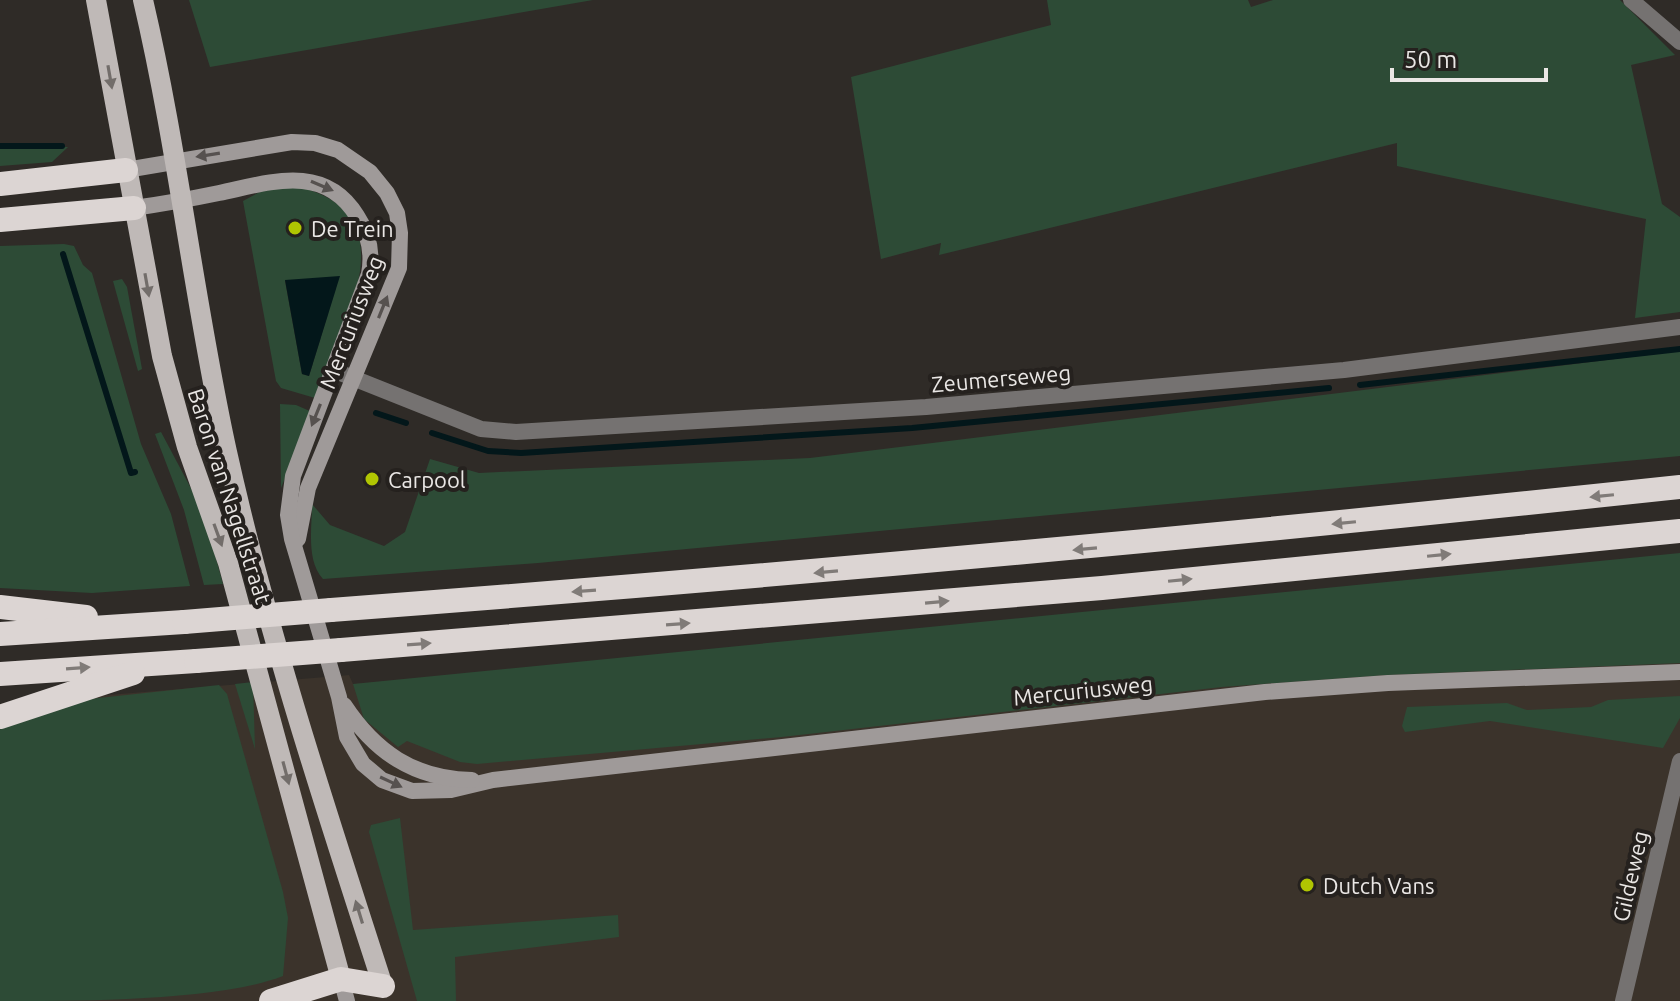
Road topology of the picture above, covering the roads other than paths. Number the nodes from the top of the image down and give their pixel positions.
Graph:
1 (96, 0) edge
2 (143, 0) edge
3 (1631, 0) edge
4 (1680, 42) edge
5 (175, 160) junction
6 (126, 170) junction
7 (0, 184) edge
8 (183, 200) junction
9 (134, 208) junction
10 (0, 220) edge
11 (1680, 327) edge
12 (333, 370) junction
13 (353, 379) junction
14 (1680, 487) edge
15 (1680, 531) edge
16 (298, 553) junction
17 (0, 607) edge
18 (144, 624) junction
19 (0, 634) edge
20 (162, 663) junction
21 (1680, 672) edge
22 (0, 674) edge
23 (339, 697) junction
24 (0, 717) edge
25 (1680, 761) edge
26 (493, 780) junction
27 (344, 990) edge
28 (385, 993) edge
29 (271, 1001) edge
30 (363, 1001) edge
31 (1623, 1001) edge

1 -> 6 main road, Baron van Nagellstraat
2 - 5 main road, Baron van Nagellstraat
3 - 4 street
5 - 6 street, Mercuriusweg
5 - 8 main road, Baron van Nagellstraat
13 -> 5 street, Mercuriusweg
6 - 7 highway
6 - 9 main road, Baron van Nagellstraat
8 - 9 street, Mercuriusweg
8 -> 12 street, Mercuriusweg
28 -> 8 main road, Baron van Nagellstraat
9 - 10 highway
9 -> 27 main road, Baron van Nagellstraat
11 - 13 street, Zeumerseweg
12 - 13 street, Zeumerseweg
12 -> 16 street, Mercuriusweg
13 - 16 street, Mercuriusweg
14 -> 18 highway, bridge
20 -> 15 highway, bridge
16 - 23 street, Mercuriusweg
17 - 18 highway
18 - 19 highway
22 -> 20 highway
20 - 24 highway
21 - 26 street, Mercuriusweg
23 - 26 street, Mercuriusweg
23 -> 26 street, Mercuriusweg
25 - 31 street, Gildeweg
27 - 28 highway
27 - 29 highway
28 - 30 highway

